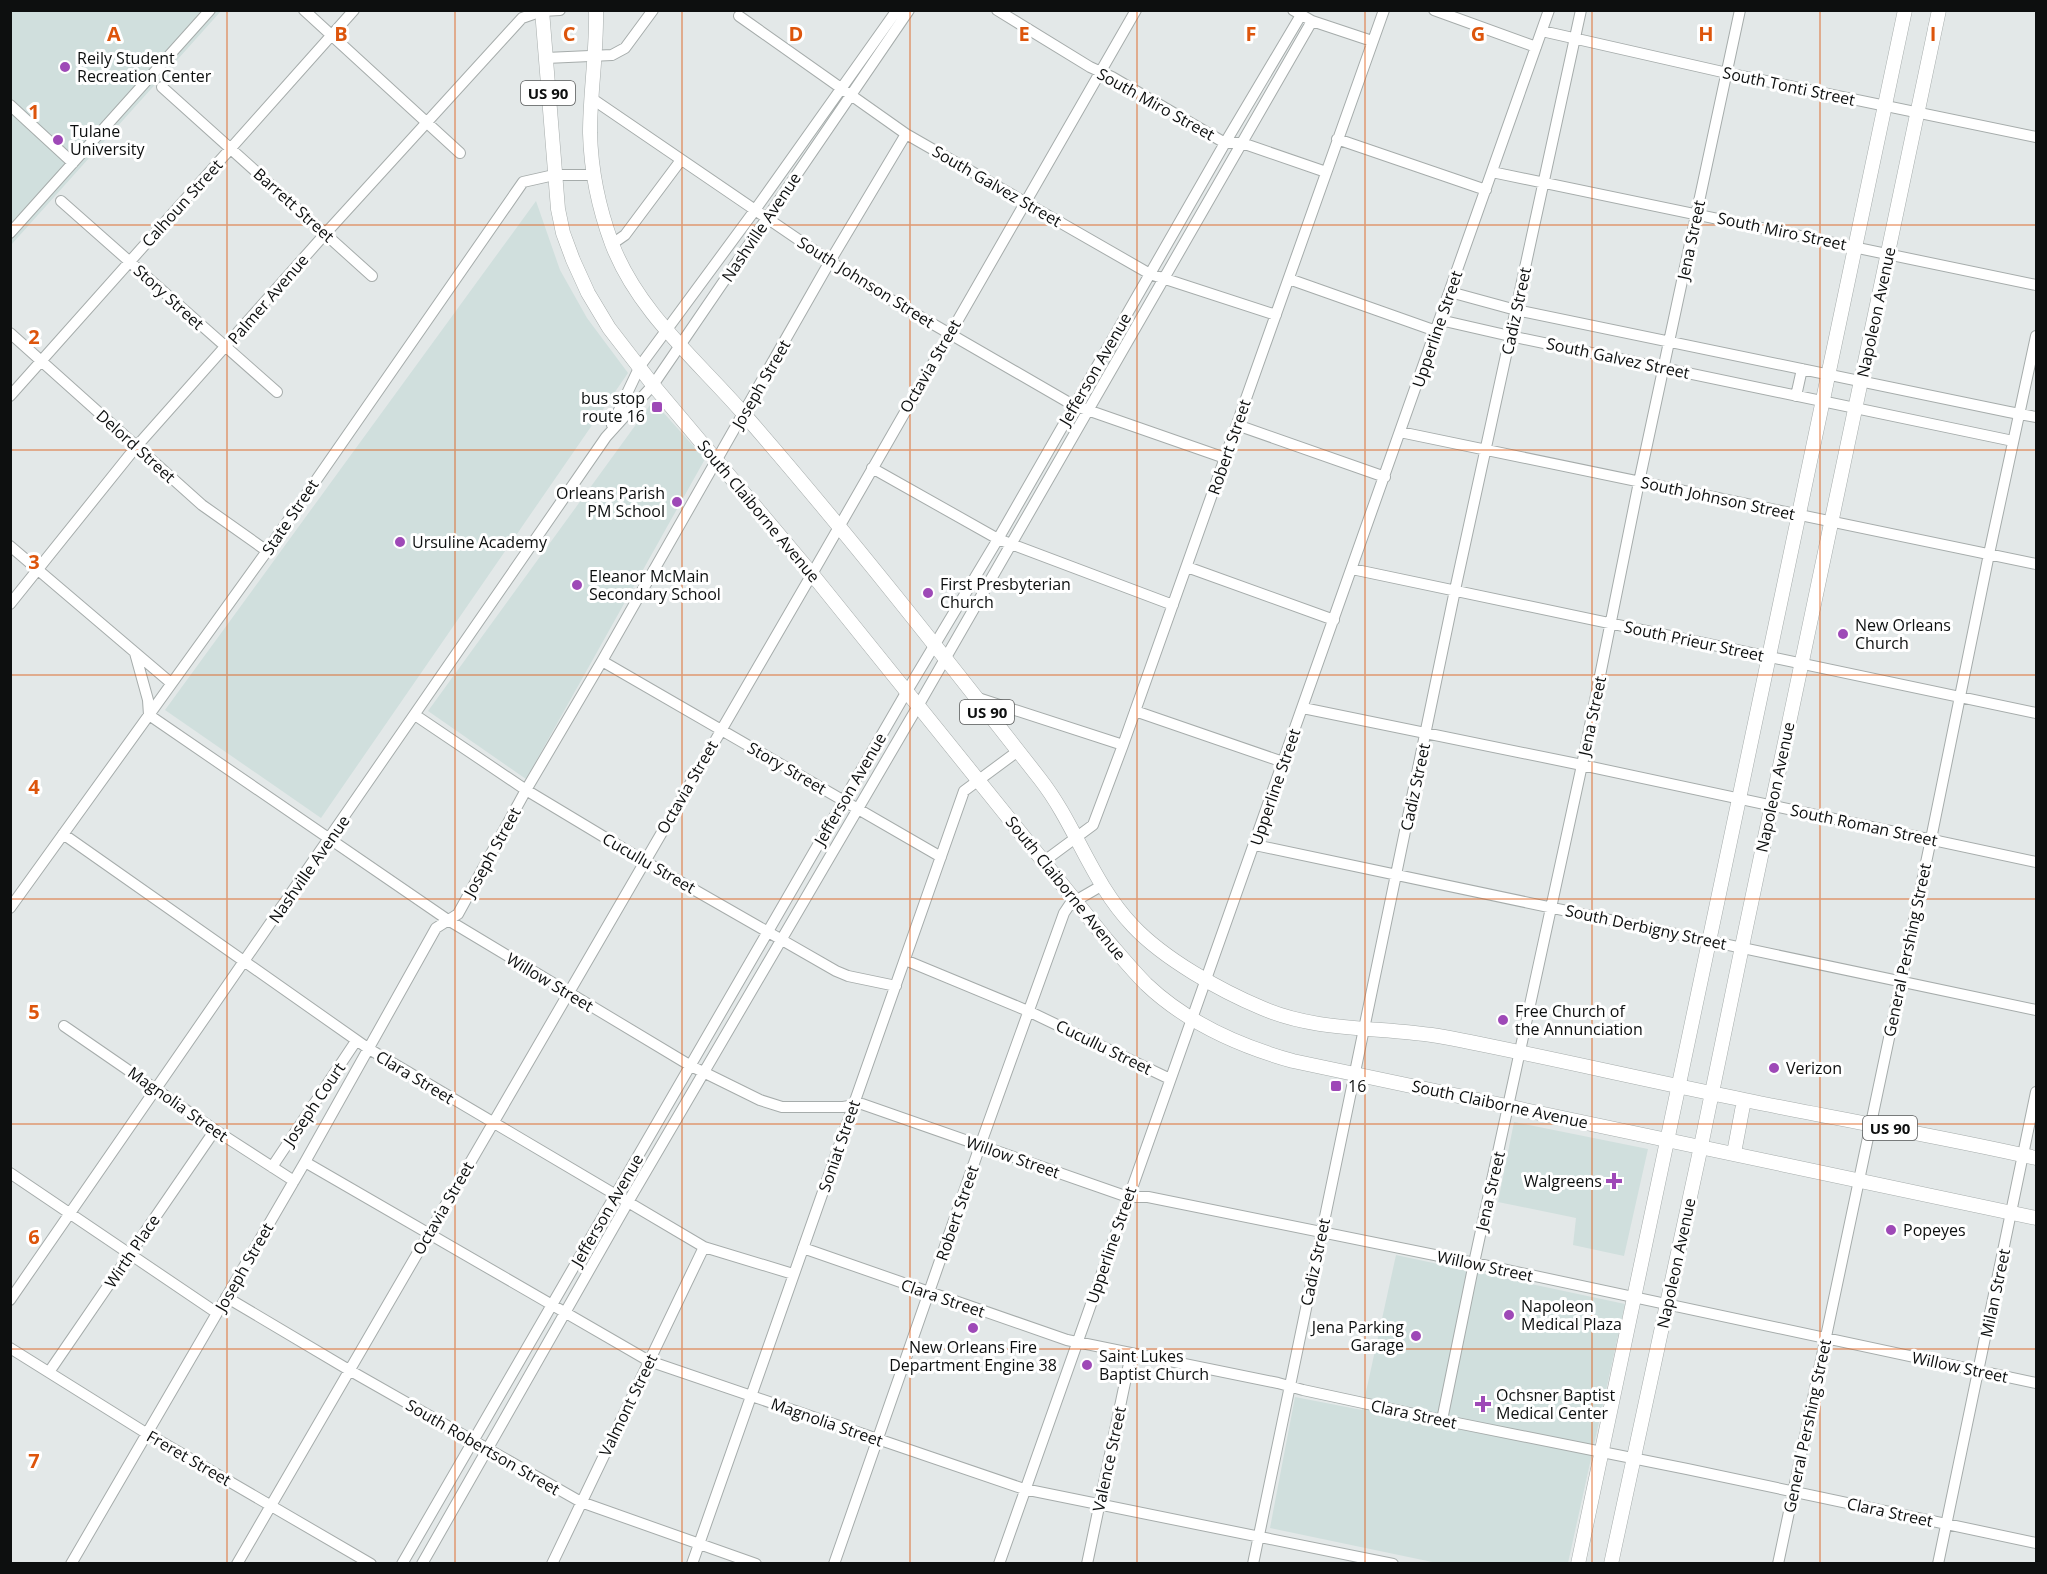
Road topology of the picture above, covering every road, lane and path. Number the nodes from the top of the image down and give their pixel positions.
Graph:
1 (210, 10) edge
2 (304, 10) edge
3 (354, 10) edge
4 (560, 10) edge
5 (596, 10) edge
6 (653, 10) edge
7 (897, 10) edge
8 (909, 10) edge
9 (997, 10) edge
10 (1136, 10) edge
11 (1384, 10) edge
12 (1434, 10) edge
13 (1549, 10) edge
14 (1581, 10) edge
15 (1740, 10) edge
16 (1905, 10) edge
17 (1939, 10) edge
18 (541, 11) edge
19 (1297, 13) edge
20 (739, 16) dead end
21 (1312, 21) junction
22 (1542, 31) junction
23 (332, 35) junction
24 (1575, 39) junction
25 (1372, 41) junction
26 (1536, 46) junction
27 (595, 56) junction
28 (546, 58) junction
29 (1100, 72) junction
30 (1727, 73) junction
31 (162, 87) dead end
32 (847, 91) junction
33 (591, 98) junction
34 (10, 105) edge
35 (1885, 106) junction
36 (1918, 111) junction
37 (427, 122) junction
38 (906, 134) junction
39 (2037, 137) edge
40 (1337, 139) junction
41 (1225, 143) junction
42 (1242, 143) junction
43 (231, 149) junction
44 (460, 153) dead end
45 (681, 159) junction
46 (73, 163) junction
47 (1326, 172) junction
48 (1492, 172) junction
49 (554, 175) junction
50 (594, 175) junction
51 (1543, 183) junction
52 (1486, 190) junction
53 (61, 201) dead end
54 (1026, 203) junction
55 (755, 210) junction
56 (1697, 213) junction
57 (767, 218) junction
58 (10, 233) edge
59 (325, 234) junction
60 (612, 244) junction
61 (1855, 247) junction
62 (1888, 253) junction
63 (130, 262) junction
64 (829, 263) junction
65 (1150, 274) junction
66 (372, 276) dead end
67 (1165, 278) junction
68 (1289, 279) junction
69 (2037, 285) edge
70 (1450, 292) junction
71 (1516, 310) junction
72 (1276, 315) junction
73 (1440, 320) junction
74 (666, 329) junction
75 (1436, 332) junction
76 (10, 333) edge
77 (949, 334) junction
78 (1510, 336) junction
79 (2037, 336) edge
80 (1669, 340) junction
81 (681, 345) junction
82 (226, 347) junction
83 (42, 361) junction
84 (640, 366) junction
85 (1663, 367) junction
86 (1802, 369) junction
87 (1828, 375) junction
88 (1861, 382) junction
89 (653, 385) junction
90 (277, 392) dead end
91 (10, 396) edge
92 (1796, 396) junction
93 (1823, 401) junction
94 (1073, 405) junction
95 (1088, 409) junction
96 (1855, 409) junction
97 (744, 414) junction
98 (2019, 414) junction
99 (2037, 417) edge
100 (1237, 425) junction
101 (1400, 432) junction
102 (606, 437) junction
103 (2013, 441) junction
104 (136, 447) junction
105 (1486, 450) junction
106 (1225, 458) junction
107 (717, 461) junction
108 (872, 468) junction
109 (1385, 477) junction
110 (1639, 482) junction
111 (1799, 515) junction
112 (1831, 522) junction
113 (837, 527) junction
114 (998, 539) junction
115 (1010, 544) junction
116 (10, 546) edge
117 (267, 551) junction
118 (1989, 554) junction
119 (2037, 564) edge
120 (1187, 567) junction
121 (1352, 569) junction
122 (38, 571) junction
123 (812, 574) junction
124 (1455, 590) junction
125 (10, 604) edge
126 (1173, 605) junction
127 (1334, 620) junction
128 (1611, 624) junction
129 (934, 646) junction
130 (135, 653) junction
131 (1769, 657) junction
132 (945, 659) junction
133 (602, 661) junction
134 (1802, 664) junction
135 (171, 683) junction
136 (907, 691) junction
137 (975, 697) junction
138 (1960, 697) junction
139 (918, 706) junction
140 (1303, 708) junction
141 (1135, 711) junction
142 (2037, 713) edge
143 (149, 715) junction
144 (415, 715) junction
145 (720, 730) junction
146 (1426, 734) junction
147 (1123, 745) junction
148 (1018, 751) junction
149 (1283, 762) junction
150 (1582, 765) junction
151 (978, 781) junction
152 (526, 790) junction
153 (1739, 798) junction
154 (843, 801) junction
155 (1772, 805) junction
156 (858, 810) junction
157 (63, 834) junction
158 (1075, 838) junction
159 (329, 839) junction
160 (1931, 839) junction
161 (1255, 845) junction
162 (941, 857) junction
163 (644, 861) junction
164 (1043, 862) junction
165 (2037, 862) edge
166 (1397, 875) junction
167 (1101, 886) junction
168 (1076, 901) junction
169 (10, 908) edge
170 (1552, 908) junction
171 (448, 920) junction
172 (768, 932) junction
173 (782, 940) junction
174 (1709, 941) junction
175 (1742, 947) junction
176 (905, 960) junction
177 (243, 963) junction
178 (1206, 981) junction
179 (1900, 981) junction
180 (896, 986) junction
181 (567, 993) junction
182 (2037, 1010) edge
183 (1028, 1011) junction
184 (1192, 1019) junction
185 (64, 1026) dead end
186 (1365, 1029) junction
187 (356, 1041) junction
188 (369, 1049) junction
189 (1520, 1053) junction
190 (691, 1066) junction
191 (704, 1072) junction
192 (1355, 1075) junction
193 (1170, 1079) junction
194 (1679, 1086) junction
195 (156, 1089) junction
196 (2037, 1092) edge
197 (1712, 1094) junction
198 (1744, 1100) junction
199 (853, 1105) junction
200 (1509, 1105) junction
201 (493, 1123) junction
202 (1871, 1124) junction
203 (214, 1130) junction
204 (1667, 1139) junction
205 (980, 1146) junction
206 (1701, 1146) junction
207 (1734, 1153) junction
208 (2030, 1157) edge
209 (305, 1162) junction
210 (272, 1167) junction
211 (10, 1173) edge
212 (1858, 1180) junction
213 (294, 1181) junction
214 (616, 1195) junction
215 (1128, 1197) junction
216 (628, 1202) junction
217 (2012, 1213) junction
218 (70, 1214) junction
219 (2037, 1218) edge
220 (428, 1233) junction
221 (1321, 1233) junction
222 (704, 1247) junction
223 (803, 1248) junction
224 (130, 1255) junction
225 (1474, 1263) junction
226 (793, 1274) junction
227 (929, 1293) junction
228 (226, 1297) junction
229 (1634, 1299) junction
230 (10, 1300) edge
231 (552, 1305) junction
232 (1667, 1306) junction
233 (217, 1313) junction
234 (566, 1313) junction
235 (1826, 1338) junction
236 (1077, 1341) junction
237 (10, 1348) edge
238 (1131, 1354) junction
239 (650, 1361) junction
240 (349, 1370) junction
241 (1977, 1371) junction
242 (49, 1372) junction
243 (2037, 1383) edge
244 (1290, 1386) junction
245 (751, 1395) junction
246 (1442, 1420) junction
247 (146, 1433) junction
248 (878, 1439) junction
249 (473, 1441) junction
250 (487, 1449) junction
251 (1601, 1453) junction
252 (1634, 1460) junction
253 (1024, 1490) junction
254 (1793, 1492) junction
255 (581, 1502) junction
256 (271, 1505) junction
257 (1099, 1505) junction
258 (1947, 1524) junction
259 (1259, 1537) junction
260 (2037, 1543) edge
261 (699, 1544) junction
262 (71, 1563) edge
263 (237, 1563) edge
264 (371, 1563) edge
265 (402, 1563) edge
266 (422, 1563) edge
267 (552, 1563) edge
268 (692, 1563) edge
269 (756, 1563) edge
270 (834, 1563) edge
271 (999, 1563) edge
272 (1087, 1563) edge
273 (1253, 1563) edge
274 (1393, 1563) edge
275 (1578, 1563) edge
276 (1611, 1563) edge
277 (1778, 1563) edge
278 (1938, 1563) edge

1 - 46 street
2 - 23 street
3 - 23 street, Calhoun Street
4 - 18 street
5 - 27 main road, South Claiborne Avenue / US 90
6 - 27 street
7 - 32 street, Nashville Avenue
8 - 32 street, Nashville Avenue
9 - 29 street, South Miro Street
10 - 29 street, Octavia Street
11 - 25 street, Robert Street
12 - 26 street
13 - 22 street, Upperline Street
14 - 24 street, Cadiz Street
15 - 30 street, Jena Street
16 - 35 main road, Napoleon Avenue
17 - 36 main road, Napoleon Avenue
18 - 28 main road, South Claiborne Avenue / US 90
18 - 37 street, Palmer Avenue
19 - 21 street
19 - 41 street, Jefferson Avenue
20 - 32 street, South Galvez Street
21 - 25 street
21 - 42 street, Jefferson Avenue
22 - 24 street, South Tonti Street
22 - 26 street, Upperline Street
23 - 37 street
23 - 43 street, Calhoun Street
24 - 30 street, South Tonti Street
24 - 51 street, Cadiz Street
25 - 40 street, Robert Street
26 - 48 street, Upperline Street
27 - 28 street
27 - 33 main road, South Claiborne Avenue / US 90
28 - 49 main road, South Claiborne Avenue / US 90
29 - 41 street, South Miro Street
29 - 54 street, Octavia Street
30 - 35 street, South Tonti Street
30 - 56 street, Jena Street
31 - 43 street, Barrett Street
32 - 38 street, South Galvez Street
32 - 55 street, Nashville Avenue
32 - 57 street, Nashville Avenue
33 - 45 street, South Johnson Street
33 - 50 main road, South Claiborne Avenue / US 90
34 - 46 street
35 - 36 street, South Tonti Street
35 - 61 main road, Napoleon Avenue
36 - 39 street, South Tonti Street
36 - 62 main road, Napoleon Avenue
37 - 44 street
37 - 59 street, Palmer Avenue
38 - 54 street, South Galvez Street
38 - 64 street, Joseph Street
40 - 47 street, Robert Street
40 - 52 street
41 - 42 street, South Miro Street
41 - 65 street, Jefferson Avenue
42 - 47 street, South Miro Street
42 - 67 street, Jefferson Avenue
43 - 59 street, Barrett Street
43 - 63 street, Calhoun Street
45 - 55 street, South Johnson Street
45 - 60 street
46 - 58 street
47 - 68 street, Robert Street
48 - 51 street, South Miro Street
48 - 52 street, Upperline Street
49 - 50 street, State Street
49 - 84 main road, South Claiborne Avenue / US 90
49 - 117 street, State Street
50 - 60 main road, South Claiborne Avenue / US 90
51 - 56 street, South Miro Street
51 - 71 street, Cadiz Street
52 - 70 street, Upperline Street
53 - 63 street, Story Street
54 - 65 street, South Galvez Street
54 - 77 street, Octavia Street
55 - 57 street, South Johnson Street
55 - 74 street, Nashville Avenue
56 - 61 street, South Miro Street
56 - 80 street, Jena Street
57 - 64 street, South Johnson Street
57 - 81 street, Nashville Avenue
59 - 66 street, Barrett Street
59 - 82 street, Palmer Avenue
60 - 74 main road, South Claiborne Avenue / US 90
61 - 62 street, South Miro Street
61 - 87 main road, Napoleon Avenue
62 - 69 street, South Miro Street
62 - 88 main road, Napoleon Avenue
63 - 82 street, Story Street
63 - 83 street, Calhoun Street
64 - 77 street, South Johnson Street
64 - 97 street, Joseph Street
65 - 67 street, South Galvez Street
65 - 94 street, Jefferson Avenue
67 - 72 street, South Galvez Street
67 - 95 street, Jefferson Avenue
68 - 72 street, Robert Street
68 - 75 street
70 - 71 street, South Galvez Street
70 - 73 street, Upperline Street
71 - 78 street, Cadiz Street
71 - 80 street, South Galvez Street
72 - 100 street, Robert Street
73 - 75 street, Upperline Street
73 - 78 street, South Galvez Street
74 - 81 main road, South Claiborne Avenue / US 90
74 - 84 street, Nashville Avenue
75 - 101 street, Upperline Street
76 - 83 street, Delord Street
77 - 94 street, South Johnson Street
77 - 108 street, Octavia Street
78 - 85 street, South Galvez Street
78 - 105 street, Cadiz Street
79 - 98 street, General Pershing Street
80 - 85 street, Jena Street
80 - 86 street, South Galvez Street
81 - 89 street, Nashville Avenue
81 - 97 main road, South Claiborne Avenue / US 90
82 - 90 street, Story Street
82 - 104 street, Palmer Avenue
83 - 91 street, Calhoun Street
83 - 104 street, Delord Street
84 - 89 main road, South Claiborne Avenue / US 90
84 - 102 street, Nashville Avenue
85 - 92 street, South Galvez Street
85 - 110 street, Jena Street
86 - 87 street, South Galvez Street
86 - 92 street
87 - 88 street, South Galvez Street
87 - 93 main road, Napoleon Avenue
88 - 96 main road, Napoleon Avenue
88 - 98 street, South Galvez Street
89 - 102 street, Nashville Avenue
89 - 107 main road, South Claiborne Avenue / US 90
92 - 93 street, South Galvez Street
93 - 96 street, South Galvez Street
93 - 111 main road, Napoleon Avenue
94 - 95 street, South Johnson Street
94 - 114 street, Jefferson Avenue
95 - 106 street, South Johnson Street
95 - 115 street, Jefferson Avenue
96 - 103 street, South Galvez Street
96 - 112 main road, Napoleon Avenue
97 - 107 street, Joseph Street
97 - 113 main road, South Claiborne Avenue / US 90
98 - 99 street, South Galvez Street
98 - 103 street, General Pershing Street
100 - 106 street, Robert Street
100 - 109 street
101 - 105 street, South Johnson Street
101 - 109 street, Upperline Street
102 - 144 street, Nashville Avenue
103 - 118 street, General Pershing Street
104 - 117 street, Delord Street
104 - 122 street, Palmer Avenue
105 - 110 street, South Johnson Street
105 - 124 street, Cadiz Street
106 - 120 street, Robert Street
107 - 123 main road, South Claiborne Avenue / US 90
107 - 133 street, Joseph Street
108 - 113 street, Octavia Street
108 - 114 street
109 - 121 street, Upperline Street
110 - 111 street, South Johnson Street
110 - 128 street, Jena Street
111 - 112 street, South Johnson Street
111 - 131 main road, Napoleon Avenue
112 - 118 street, South Johnson Street
112 - 134 main road, Napoleon Avenue
113 - 123 street, Octavia Street
113 - 129 main road, South Claiborne Avenue / US 90
114 - 115 street
114 - 129 street, Jefferson Avenue
115 - 126 street
115 - 132 street, Jefferson Avenue
116 - 122 street
117 - 135 street, State Street
118 - 119 street, South Johnson Street
118 - 138 street, General Pershing Street
120 - 126 street, Robert Street
120 - 127 street
121 - 124 street, South Prieur Street
121 - 127 street, Upperline Street
122 - 125 street, Palmer Avenue
122 - 130 street
123 - 136 main road, South Claiborne Avenue / US 90
123 - 145 street, Octavia Street
124 - 128 street, South Prieur Street
124 - 146 street, Cadiz Street
126 - 141 street, Robert Street
127 - 140 street, Upperline Street
128 - 131 street, South Prieur Street
128 - 150 street, Jena Street
129 - 132 main road, South Claiborne Avenue / US 90
129 - 136 street, Jefferson Avenue
130 - 135 street
130 - 143 street
131 - 134 street, South Prieur Street
131 - 153 main road, Napoleon Avenue
132 - 137 main road, South Claiborne Avenue / US 90
132 - 139 street, Jefferson Avenue
133 - 145 street, Story Street
133 - 152 street, Joseph Street
134 - 138 street, South Prieur Street
134 - 155 main road, Napoleon Avenue
135 - 143 street, State Street
136 - 139 main road, South Claiborne Avenue / US 90
136 - 154 street, Jefferson Avenue
137 - 147 street
137 - 148 main road, South Claiborne Avenue / US 90
138 - 142 street, South Prieur Street
138 - 160 street, General Pershing Street
139 - 151 main road, South Claiborne Avenue / US 90
139 - 156 street, Jefferson Avenue
140 - 146 street, South Roman Street
140 - 149 street, Upperline Street
141 - 147 street, Robert Street
141 - 149 street
143 - 157 street, State Street
143 - 159 street, Willow Street
144 - 152 street, Cucullu Street
144 - 159 street, Nashville Avenue
145 - 154 street, Story Street
145 - 163 street, Octavia Street
146 - 150 street, South Roman Street
146 - 166 street, Cadiz Street
147 - 158 street, Robert Street
148 - 151 street, Soniat Street
148 - 158 main road, South Claiborne Avenue / US 90
149 - 161 street, Upperline Street
150 - 153 street, South Roman Street
150 - 170 street, Jena Street
151 - 162 street, Soniat Street
151 - 164 main road, South Claiborne Avenue / US 90
152 - 163 street, Cucullu Street
152 - 171 street, Joseph Street
153 - 155 street, South Roman Street
153 - 174 main road, Napoleon Avenue
154 - 156 street, Story Street
154 - 172 street, Jefferson Avenue
155 - 160 street, South Roman Street
155 - 175 main road, Napoleon Avenue
156 - 162 street, Story Street
156 - 173 street, Jefferson Avenue
157 - 169 street, State Street
157 - 177 street, Clara Street
158 - 164 street, Robert Street
158 - 167 main road, South Claiborne Avenue / US 90
159 - 171 street, Willow Street
159 - 177 street, Nashville Avenue
160 - 165 street, South Roman Street
160 - 179 street, General Pershing Street
161 - 166 street, South Derbigny Street
161 - 178 street, Upperline Street
162 - 176 street, Soniat Street
163 - 172 street, Cucullu Street
163 - 181 street, Octavia Street
164 - 168 main road, South Claiborne Avenue / US 90
166 - 170 street, South Derbigny Street
166 - 186 street, Cadiz Street
167 - 168 street
167 - 178 main road, South Claiborne Avenue / US 90
168 - 183 street, Robert Street
168 - 184 main road, South Claiborne Avenue / US 90
170 - 174 street, South Derbigny Street
170 - 189 street, Jena Street
171 - 181 street, Willow Street
171 - 188 street, Joseph Street
172 - 173 street, Cucullu Street
172 - 190 street, Jefferson Avenue
173 - 180 street, Cucullu Street
173 - 191 street, Jefferson Avenue
174 - 175 street, South Derbigny Street
174 - 194 main road, Napoleon Avenue
175 - 179 street, South Derbigny Street
175 - 197 main road, Napoleon Avenue
176 - 180 street, Soniat Street
176 - 183 street, Cucullu Street
177 - 187 street, Clara Street
177 - 195 street, Nashville Avenue
178 - 184 street, Upperline Street
178 - 186 main road, South Claiborne Avenue / US 90
179 - 182 street, South Derbigny Street
179 - 202 street, General Pershing Street
180 - 199 street, Soniat Street
181 - 190 street, Willow Street
181 - 201 street, Octavia Street
183 - 193 street, Cucullu Street
183 - 205 street, Robert Street
184 - 192 main road, South Claiborne Avenue / US 90
184 - 193 street, Upperline Street
185 - 195 street, Magnolia Street
186 - 189 main road, South Claiborne Avenue / US 90
186 - 192 street, Cadiz Street
187 - 188 street, Clara Street
187 - 210 street, Joseph Court
188 - 201 street, Clara Street
188 - 209 street, Joseph Street
189 - 194 main road, South Claiborne Avenue / US 90
189 - 200 street, Jena Street
190 - 191 street, Willow Street
190 - 214 street, Jefferson Avenue
191 - 199 street, Willow Street
191 - 216 street, Jefferson Avenue
192 - 200 main road, South Claiborne Avenue / US 90
192 - 221 street, Cadiz Street
193 - 215 street, Upperline Street
194 - 197 main road, South Claiborne Avenue / US 90
194 - 204 main road, Napoleon Avenue
195 - 203 street, Magnolia Street
195 - 218 street, Nashville Avenue
196 - 208 street, Milan Street
197 - 198 main road, South Claiborne Avenue / US 90
197 - 206 main road, Napoleon Avenue
198 - 202 main road, South Claiborne Avenue / US 90
198 - 207 main road
199 - 205 street, Willow Street
199 - 223 street, Soniat Street
200 - 204 main road, South Claiborne Avenue / US 90
200 - 225 street, Jena Street
201 - 214 street, Clara Street
201 - 220 street, Octavia Street
202 - 208 main road, South Claiborne Avenue / US 90
202 - 212 street, General Pershing Street
203 - 210 street, Magnolia Street
203 - 224 street, Wirth Place
204 - 206 main road, South Claiborne Avenue / US 90
204 - 229 main road, Napoleon Avenue
205 - 215 street, Willow Street
205 - 227 street, Robert Street
206 - 207 main road, South Claiborne Avenue / US 90
206 - 232 main road, Napoleon Avenue
207 - 212 main road, South Claiborne Avenue / US 90
208 - 217 street, Milan Street
209 - 213 street, Joseph Street
209 - 220 street, Magnolia Street
210 - 213 street, Magnolia Street
211 - 218 street
212 - 217 main road, South Claiborne Avenue / US 90
212 - 235 street, General Pershing Street
213 - 228 street, Joseph Street
214 - 216 street, Clara Street
214 - 231 street, Jefferson Avenue
215 - 221 street, Willow Street
215 - 236 street, Upperline Street
216 - 222 street, Clara Street
216 - 234 street, Jefferson Avenue
217 - 219 main road, South Claiborne Avenue / US 90
217 - 241 street, Milan Street
218 - 224 street
218 - 230 street, Nashville Avenue
220 - 231 street, Magnolia Street
220 - 240 street, Octavia Street
221 - 225 street, Willow Street
221 - 244 street, Cadiz Street
222 - 226 street, Clara Street
222 - 239 street, Valmont Street
223 - 226 street, Soniat Street
223 - 227 street, Clara Street
224 - 233 street
224 - 242 street, Wirth Place
225 - 229 street, Willow Street
225 - 246 street, Jena Street
226 - 245 street, Soniat Street
227 - 236 street, Clara Street
227 - 248 street, Robert Street
228 - 233 street, Joseph Street
228 - 240 street, South Robertson Street
229 - 232 street, Willow Street
229 - 251 main road, Napoleon Avenue
231 - 234 street, Magnolia Street
231 - 249 street, Jefferson Avenue
232 - 235 street, Willow Street
232 - 252 main road, Napoleon Avenue
233 - 247 street, Joseph Street
234 - 239 street, Magnolia Street
234 - 250 street, Jefferson Avenue
235 - 241 street, Willow Street
235 - 254 street, General Pershing Street
236 - 238 street, Clara Street
236 - 253 street, Upperline Street
237 - 242 street, Freret Street
238 - 244 street, Clara Street
238 - 257 street, Valence Street
239 - 245 street, Magnolia Street
239 - 255 street, Valmont Street
240 - 249 street, South Robertson Street
240 - 256 street, Octavia Street
241 - 243 street, Willow Street
241 - 258 street, Milan Street
242 - 247 street, Freret Street
244 - 246 street, Clara Street
244 - 259 street, Cadiz Street
245 - 248 street, Magnolia Street
245 - 261 street, Soniat Street
246 - 251 street, Clara Street
247 - 256 street, Freret Street
247 - 262 street, Joseph Street
248 - 253 street, Magnolia Street
248 - 270 street, Robert Street
249 - 250 street, South Robertson Street
249 - 265 street, Jefferson Avenue
250 - 255 street, South Robertson Street
250 - 266 street, Jefferson Avenue
251 - 252 street, Clara Street
251 - 275 main road, Napoleon Avenue
252 - 254 street, Clara Street
252 - 276 main road, Napoleon Avenue
253 - 257 street, Magnolia Street
253 - 271 street, Upperline Street
254 - 258 street, Clara Street
254 - 277 street, General Pershing Street
255 - 261 street, South Robertson Street
255 - 267 street, Valmont Street
256 - 263 street, Octavia Street
256 - 264 street, Freret Street
257 - 259 street, Magnolia Street
257 - 272 street, Valence Street
258 - 260 street, Clara Street
258 - 278 street, Milan Street
259 - 273 street, Cadiz Street
259 - 274 street, Magnolia Street
261 - 268 street, Soniat Street
261 - 269 street, South Robertson Street

